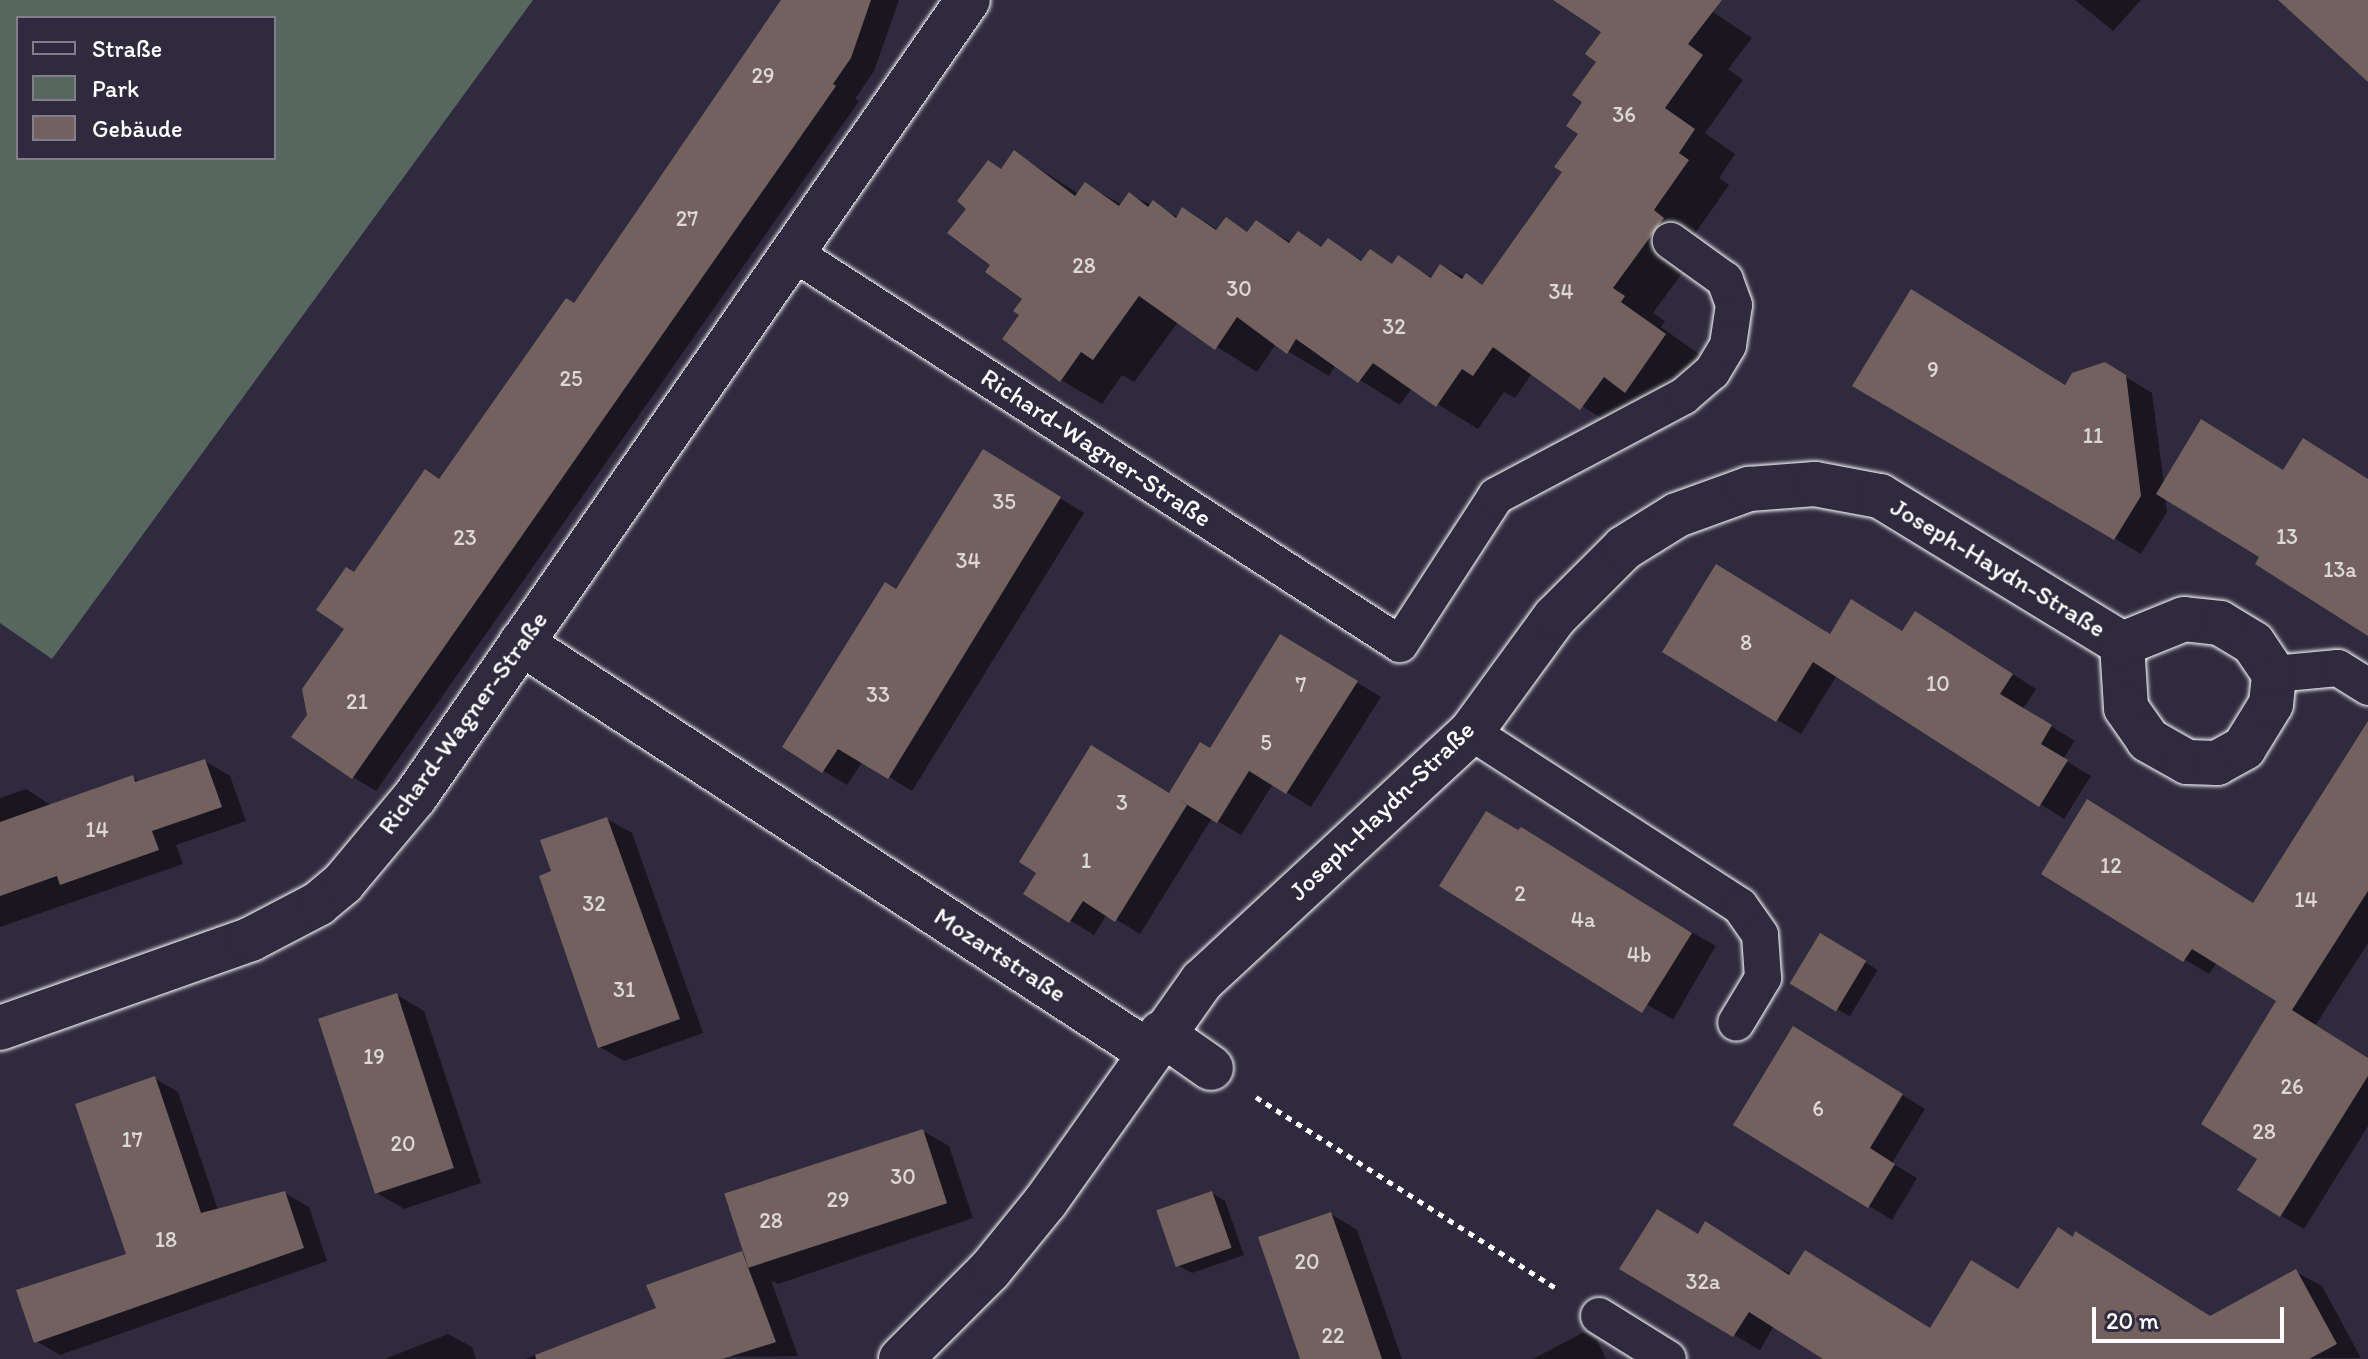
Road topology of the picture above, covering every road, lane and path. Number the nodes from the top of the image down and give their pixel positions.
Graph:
1 (968, 0) edge
2 (1671, 241) dead end
3 (792, 252) junction
4 (521, 643) junction
5 (2122, 644) junction
6 (2274, 674) junction
7 (2368, 687) edge
8 (1471, 732) junction
9 (1736, 1023) dead end
10 (0, 1028) edge
11 (1154, 1042) junction
12 (1211, 1068) joint
13 (1599, 1316) joint
14 (901, 1359) edge
15 (1668, 1359) edge

1 - 3 street, Richard-Wagner-Straße
2 - 3 lane, Richard-Wagner-Straße
3 - 4 street, Richard-Wagner-Straße
4 - 10 street, Richard-Wagner-Straße
4 - 11 street, Mozartstraße
5 - 6 street, Joseph-Haydn-Straße
5 - 6 street, Joseph-Haydn-Straße
5 - 8 street, Joseph-Haydn-Straße
6 - 7 lane
8 - 9 lane
8 - 11 street, Joseph-Haydn-Straße
11 - 12 street, Mozartstraße
11 - 14 street
12 - 13 path
13 - 15 lane

